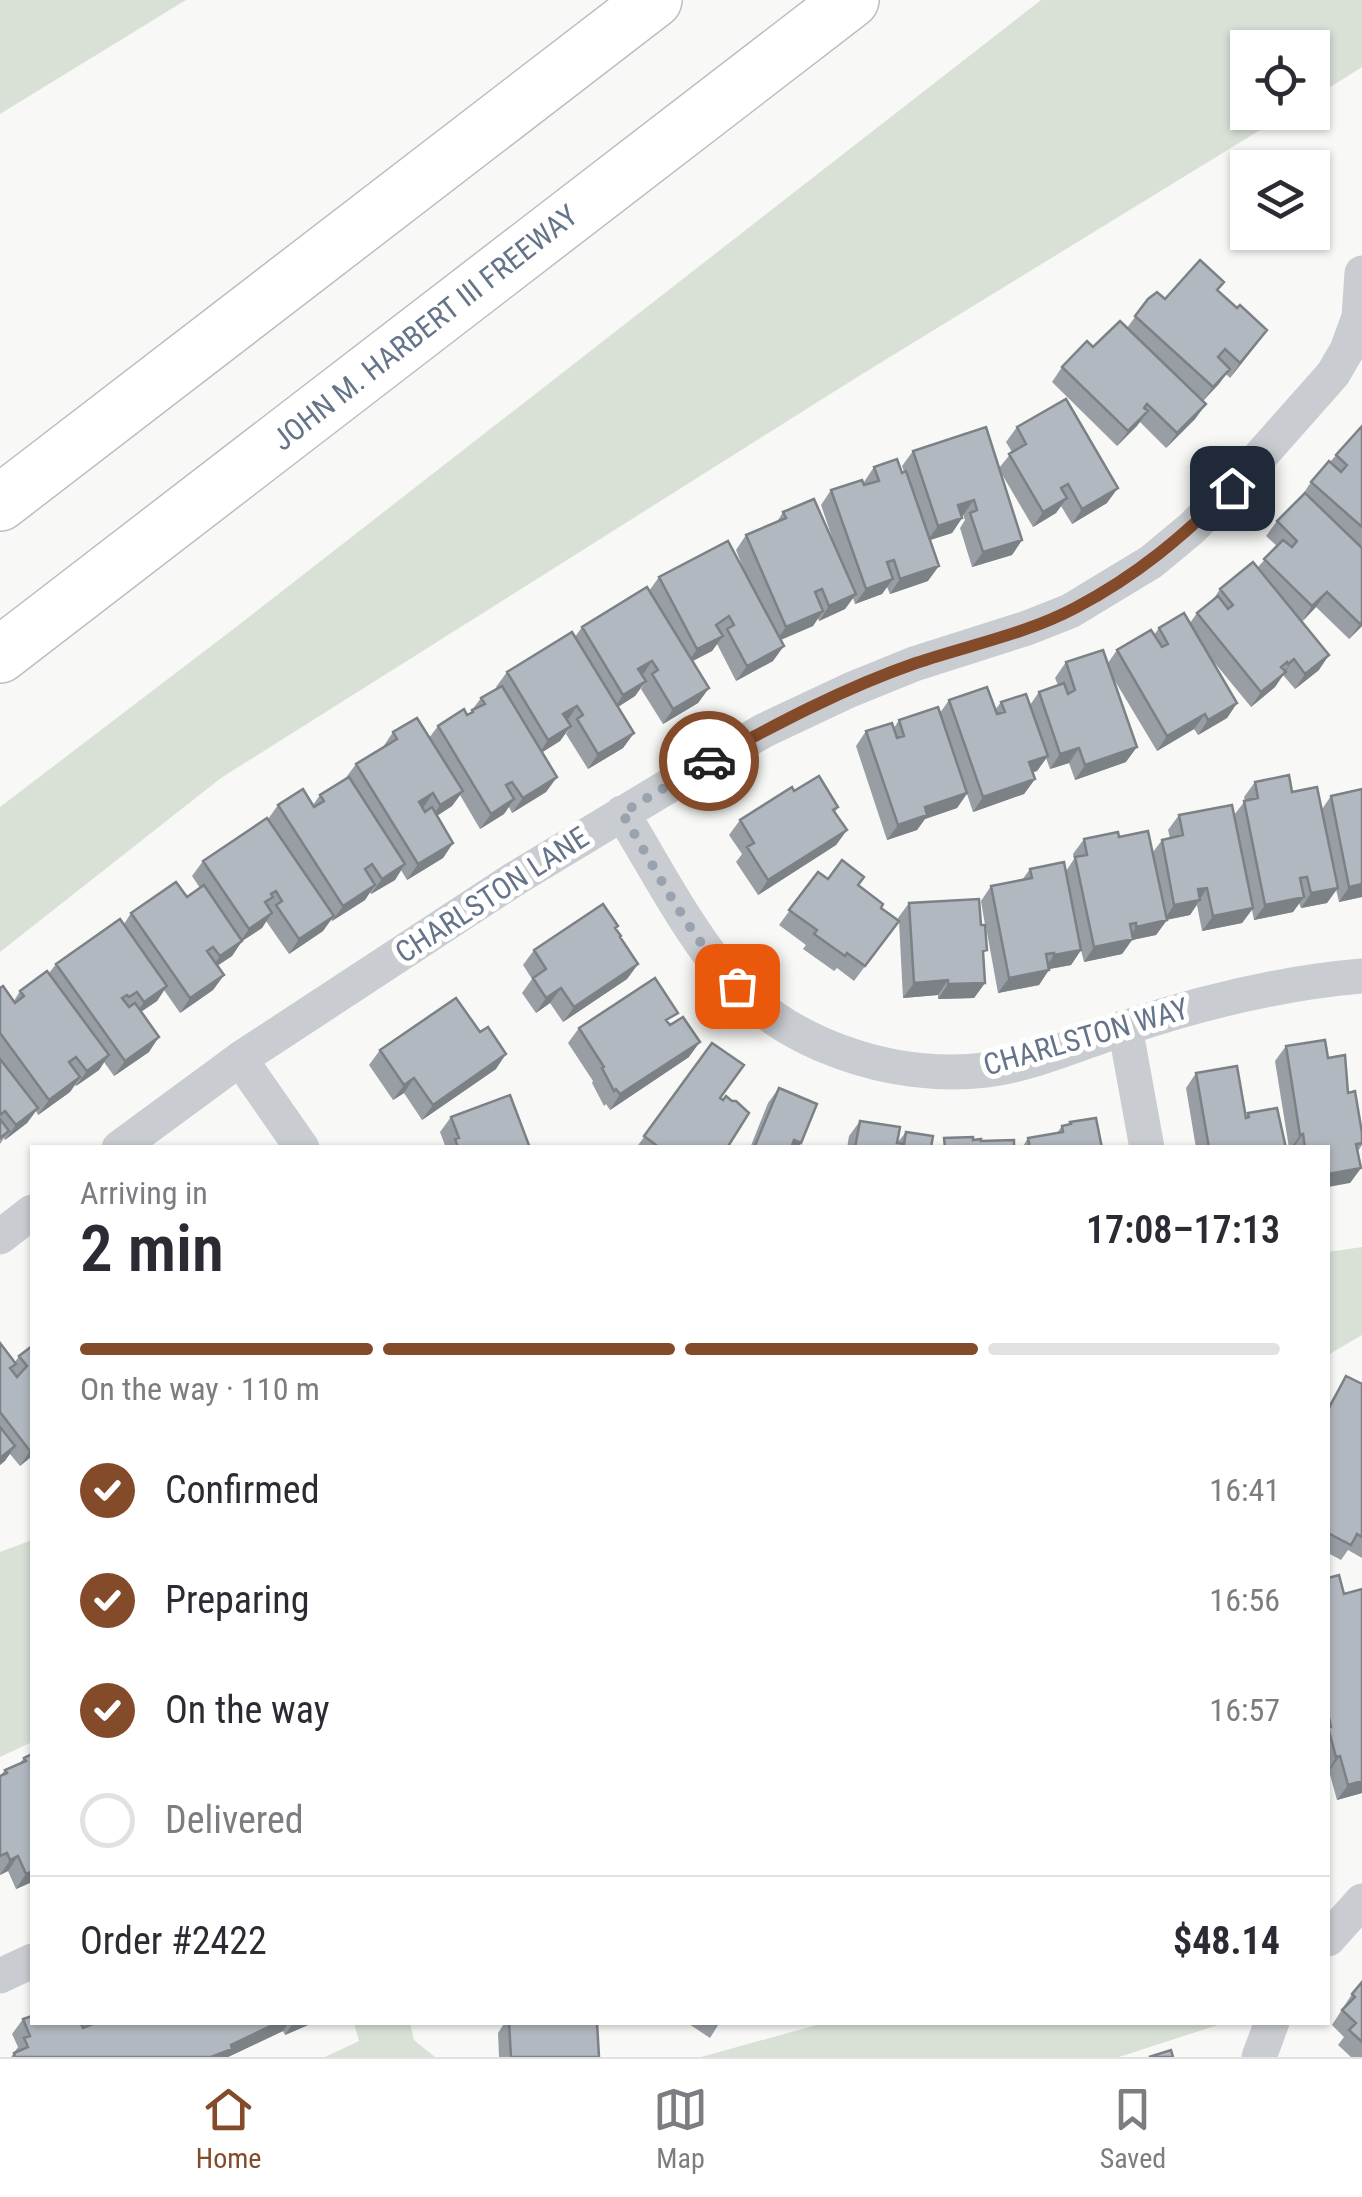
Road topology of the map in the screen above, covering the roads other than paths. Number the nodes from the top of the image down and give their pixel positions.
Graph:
1 (654, 0) edge
2 (851, 0) edge
3 (1362, 273) edge
4 (0, 503) edge
5 (0, 655) edge
6 (622, 813) junction
7 (1362, 976) edge
8 (1126, 1027) junction
9 (240, 1059) junction
10 (123, 1145) edge
11 (300, 1145) edge
12 (1146, 1145) edge
13 (30, 1214) edge
14 (0, 1237) edge
15 (1362, 1901) edge
16 (1330, 1937) edge
17 (30, 1962) edge
18 (0, 1976) edge
19 (1271, 2025) edge
20 (1259, 2057) edge

1 - 4 highway
2 - 5 highway, JOHN M. HARBERT III FREEWAY
3 - 6 street, CHARLSTON LANE
6 - 8 street, CHARLSTON WAY
6 - 9 street, CHARLSTON LANE
7 - 8 street, CHARLSTON WAY
8 - 12 street
9 - 10 street, CHARLSTON LANE
9 - 11 street
13 - 14 street
15 - 16 street
17 - 18 street
19 - 20 street

